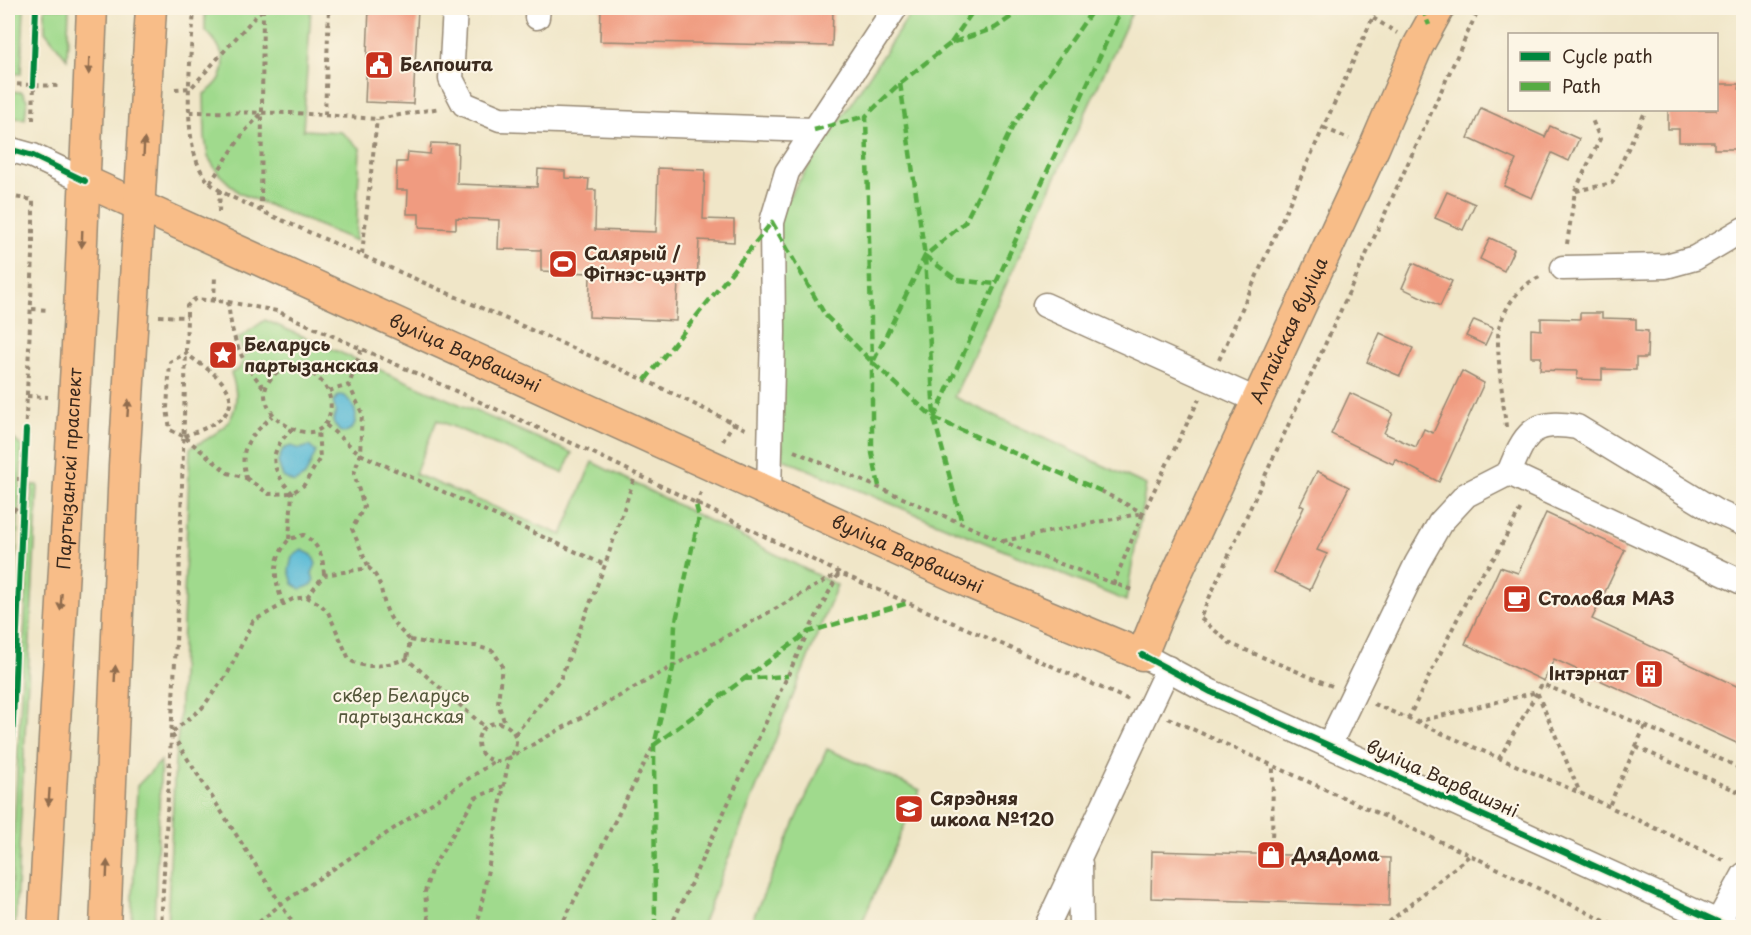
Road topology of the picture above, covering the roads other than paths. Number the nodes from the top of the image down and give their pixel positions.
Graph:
1 (92, 8) edge
2 (150, 8) edge
3 (455, 8) edge
4 (895, 8) edge
5 (1438, 8) edge
6 (814, 130) junction
7 (8, 149) edge
8 (85, 181) junction
9 (140, 206) junction
10 (1743, 229) edge
11 (1563, 268) road end
12 (1045, 305) dead end
13 (1256, 400) junction
14 (1509, 473) junction
15 (769, 491) junction
16 (1743, 524) edge
17 (1743, 583) edge
18 (1155, 662) junction
19 (1329, 745) junction
20 (1080, 859) junction
21 (1738, 869) edge
22 (1724, 925) edge
23 (42, 927) edge
24 (105, 927) edge
25 (1046, 927) edge
26 (1081, 927) edge

1 -> 8 main road, Партызанскі праспект
9 -> 2 main road
3 - 6 street
4 - 6 street
5 - 13 main road, Алтайская вуліца
6 - 15 street
7 - 8 street
8 - 9 main road, вуліца Варвашэні
8 -> 23 main road, Партызанскі праспект
9 - 15 main road, вуліца Варвашэні
24 -> 9 main road
10 - 11 street
12 - 13 street
13 - 18 main road, Алтайская вуліца
14 - 16 street
14 - 17 street
14 - 19 street
15 - 18 main road, вуліца Варвашэні
18 - 19 street, вуліца Варвашэні
18 - 20 street
19 - 22 street, вуліца Варвашэні
20 - 25 street
20 - 26 street
21 - 22 street

